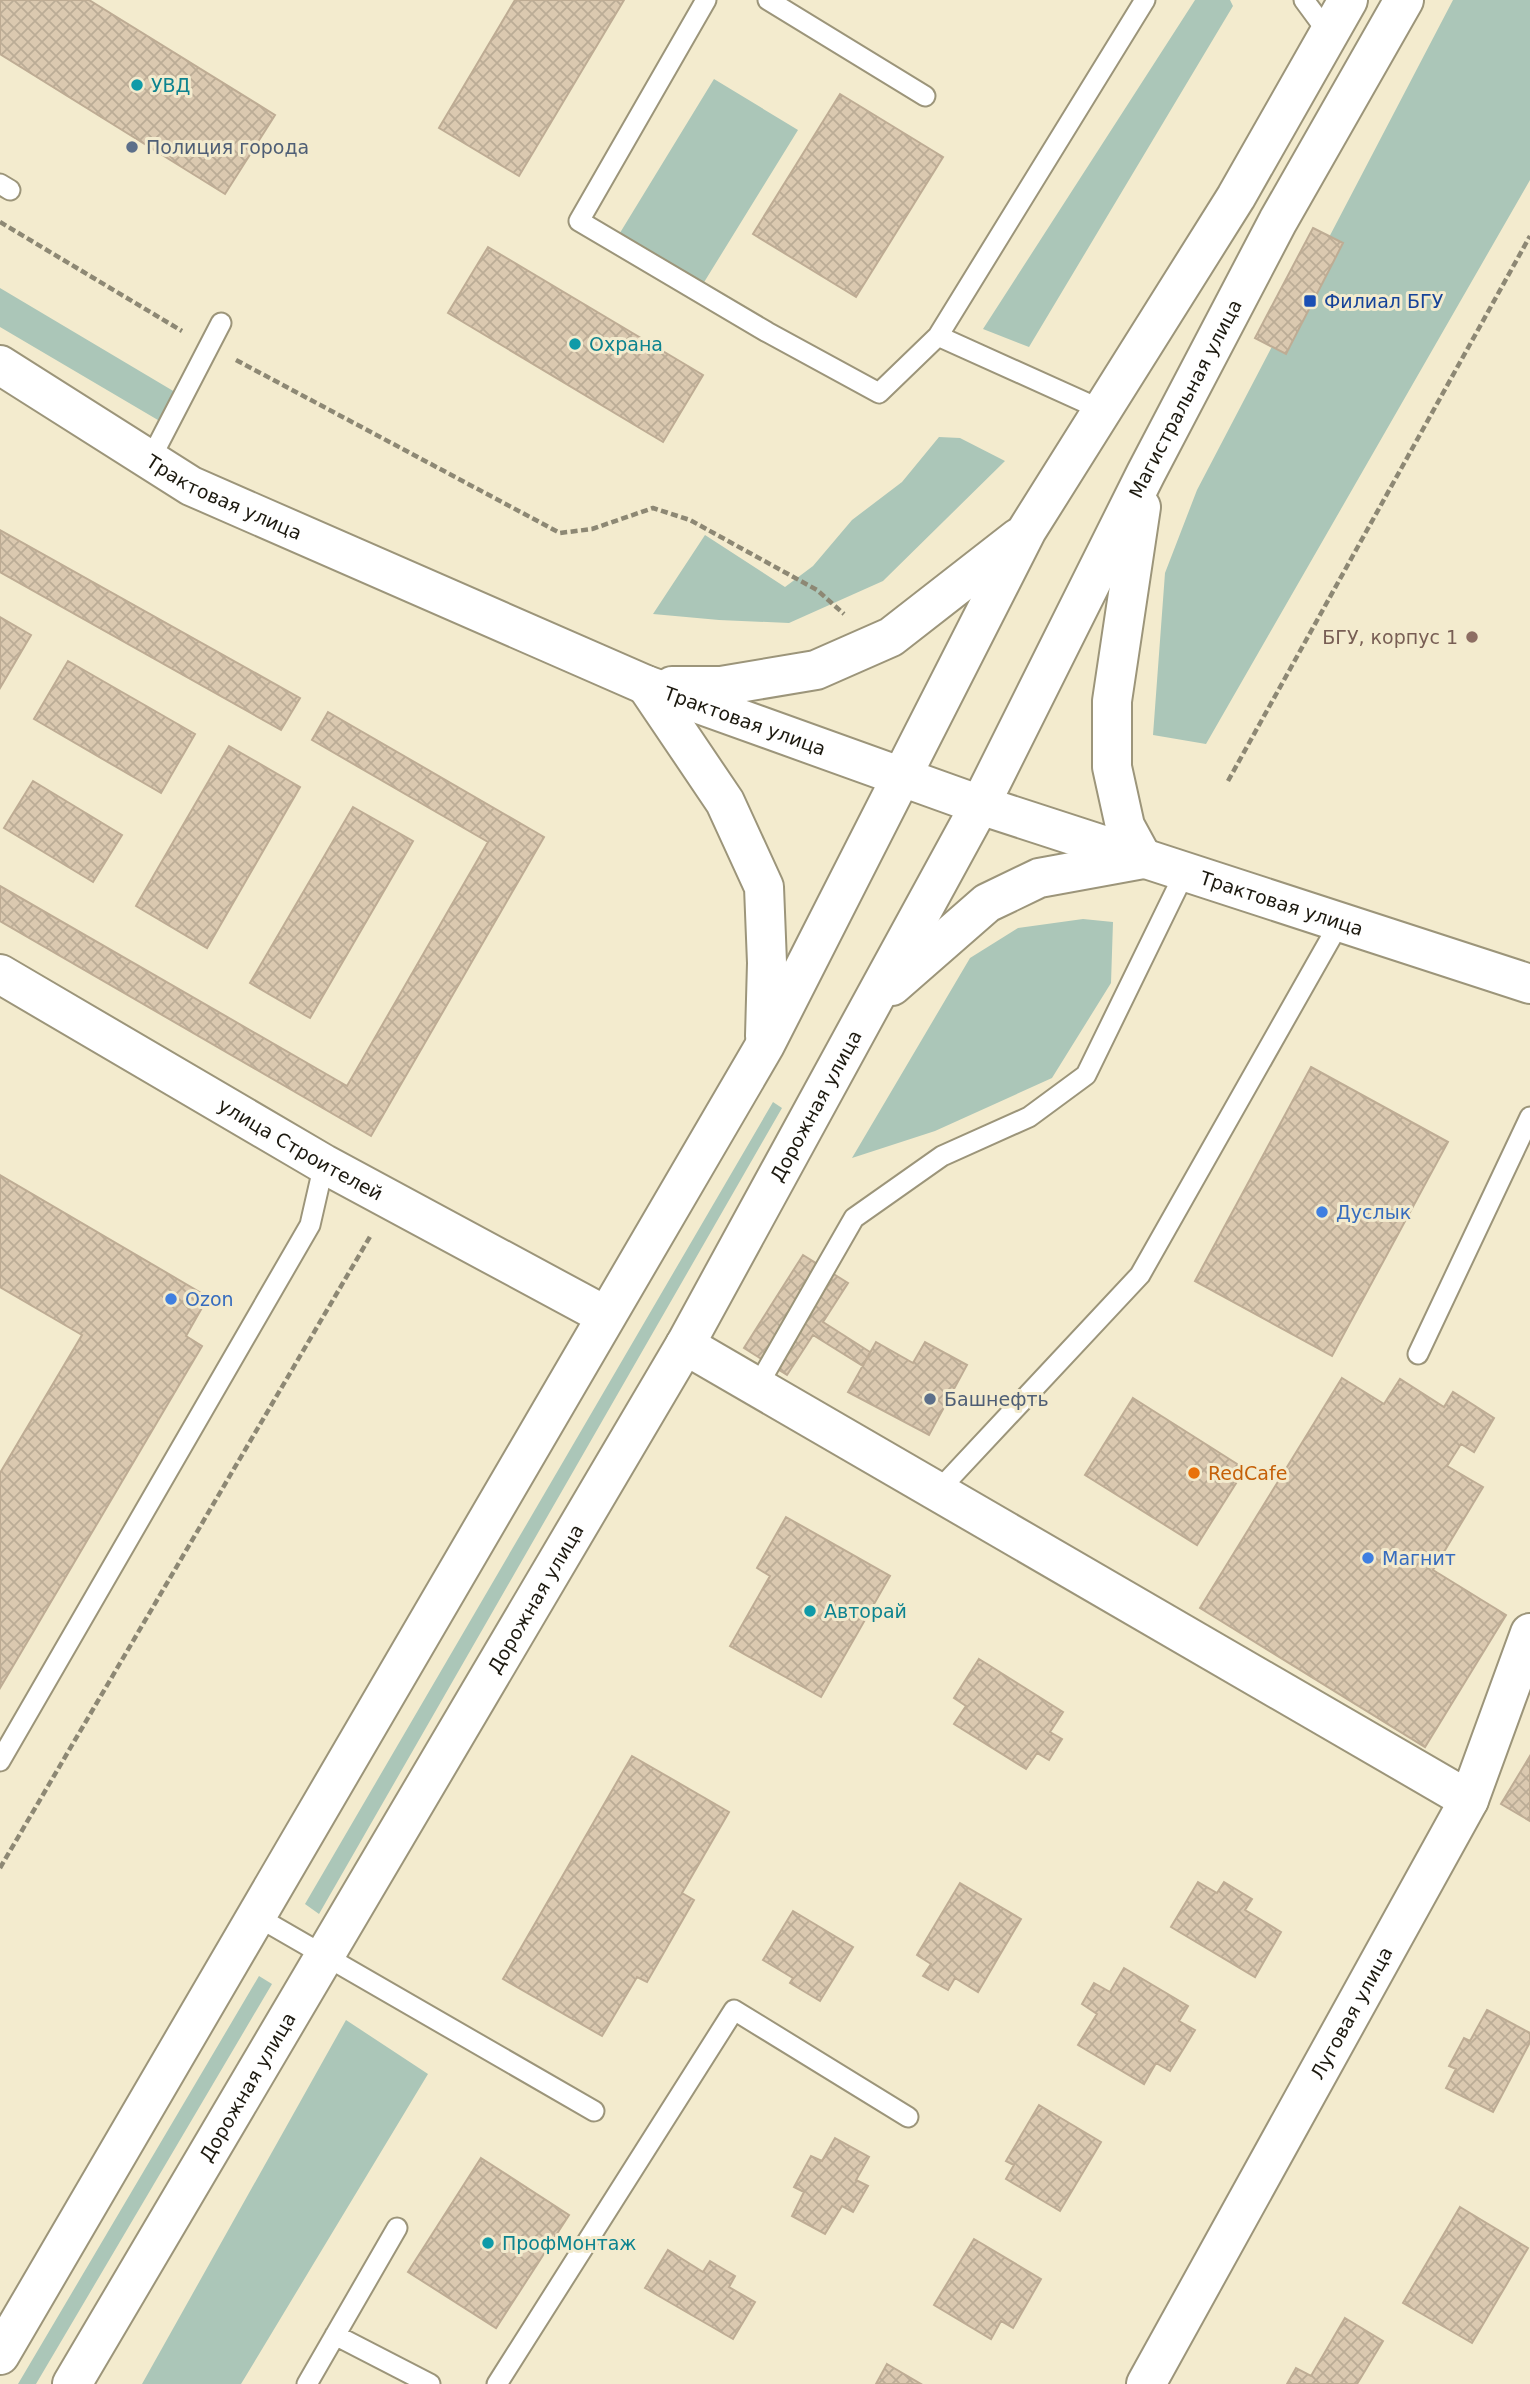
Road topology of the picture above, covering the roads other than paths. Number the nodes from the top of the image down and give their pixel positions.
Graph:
1 (706, 0) edge
2 (768, 0) edge
3 (1145, 0) edge
4 (1304, 0) edge
5 (1348, 0) edge
6 (1404, 0) edge
7 (1329, 34) junction
8 (925, 96) dead end
9 (222, 323) dead end
10 (938, 337) junction
11 (0, 365) edge
12 (1102, 410) junction
13 (150, 460) junction
14 (1146, 473) junction
15 (1027, 530) junction
16 (646, 685) junction
17 (902, 776) junction
18 (980, 804) junction
19 (1143, 859) junction
20 (1185, 872) junction
21 (1340, 922) junction
22 (0, 974) edge
23 (1530, 984) edge
24 (873, 1002) junction
25 (765, 1045) junction
26 (1530, 1117) edge
27 (324, 1164) junction
28 (606, 1316) junction
29 (685, 1345) junction
30 (1418, 1354) dead end
31 (757, 1387) junction
32 (937, 1492) junction
33 (1530, 1633) edge
34 (0, 1761) edge
35 (1469, 1800) junction
36 (256, 1916) junction
37 (324, 1956) junction
38 (594, 2111) dead end
39 (908, 2117) dead end
40 (397, 2228) dead end
41 (335, 2335) junction
42 (0, 2355) edge
43 (72, 2384) edge
44 (307, 2384) edge
45 (429, 2384) edge
46 (497, 2384) edge
47 (1146, 2384) edge

1 - 10 lane
2 - 8 lane
3 - 10 lane
4 - 7 lane
5 - 7 main road
6 - 14 main road, Магистральная улица
7 - 12 main road
9 - 13 lane
10 - 12 lane
11 - 13 main road, Трактовая улица
12 - 15 main road
13 - 16 main road, Трактовая улица
14 - 18 main road, Магистральная улица
14 - 19 main road
15 - 16 main road
15 - 17 main road
16 - 17 main road, Трактовая улица
16 - 25 main road
17 - 18 main road, Трактовая улица
17 - 25 main road
18 - 19 main road, Трактовая улица
18 - 24 main road, Дорожная улица
19 - 20 main road, Трактовая улица
19 - 24 main road
20 - 21 main road, Трактовая улица
20 - 31 lane
21 - 23 main road, Трактовая улица
21 - 32 lane
22 - 27 main road, улица Строителей
24 - 29 main road, Дорожная улица
25 - 28 main road
26 - 30 lane
27 - 28 main road, улица Строителей
27 - 34 lane
28 - 36 main road
29 - 31 main road
29 - 37 main road, Дорожная улица
31 - 32 main road
32 - 35 main road
33 - 35 main road, Луговая улица
35 - 47 main road, Луговая улица
36 - 37 lane
36 - 42 main road
37 - 38 lane
37 - 43 main road, Дорожная улица
39 - 46 lane
40 - 41 lane
41 - 44 lane
41 - 45 lane

